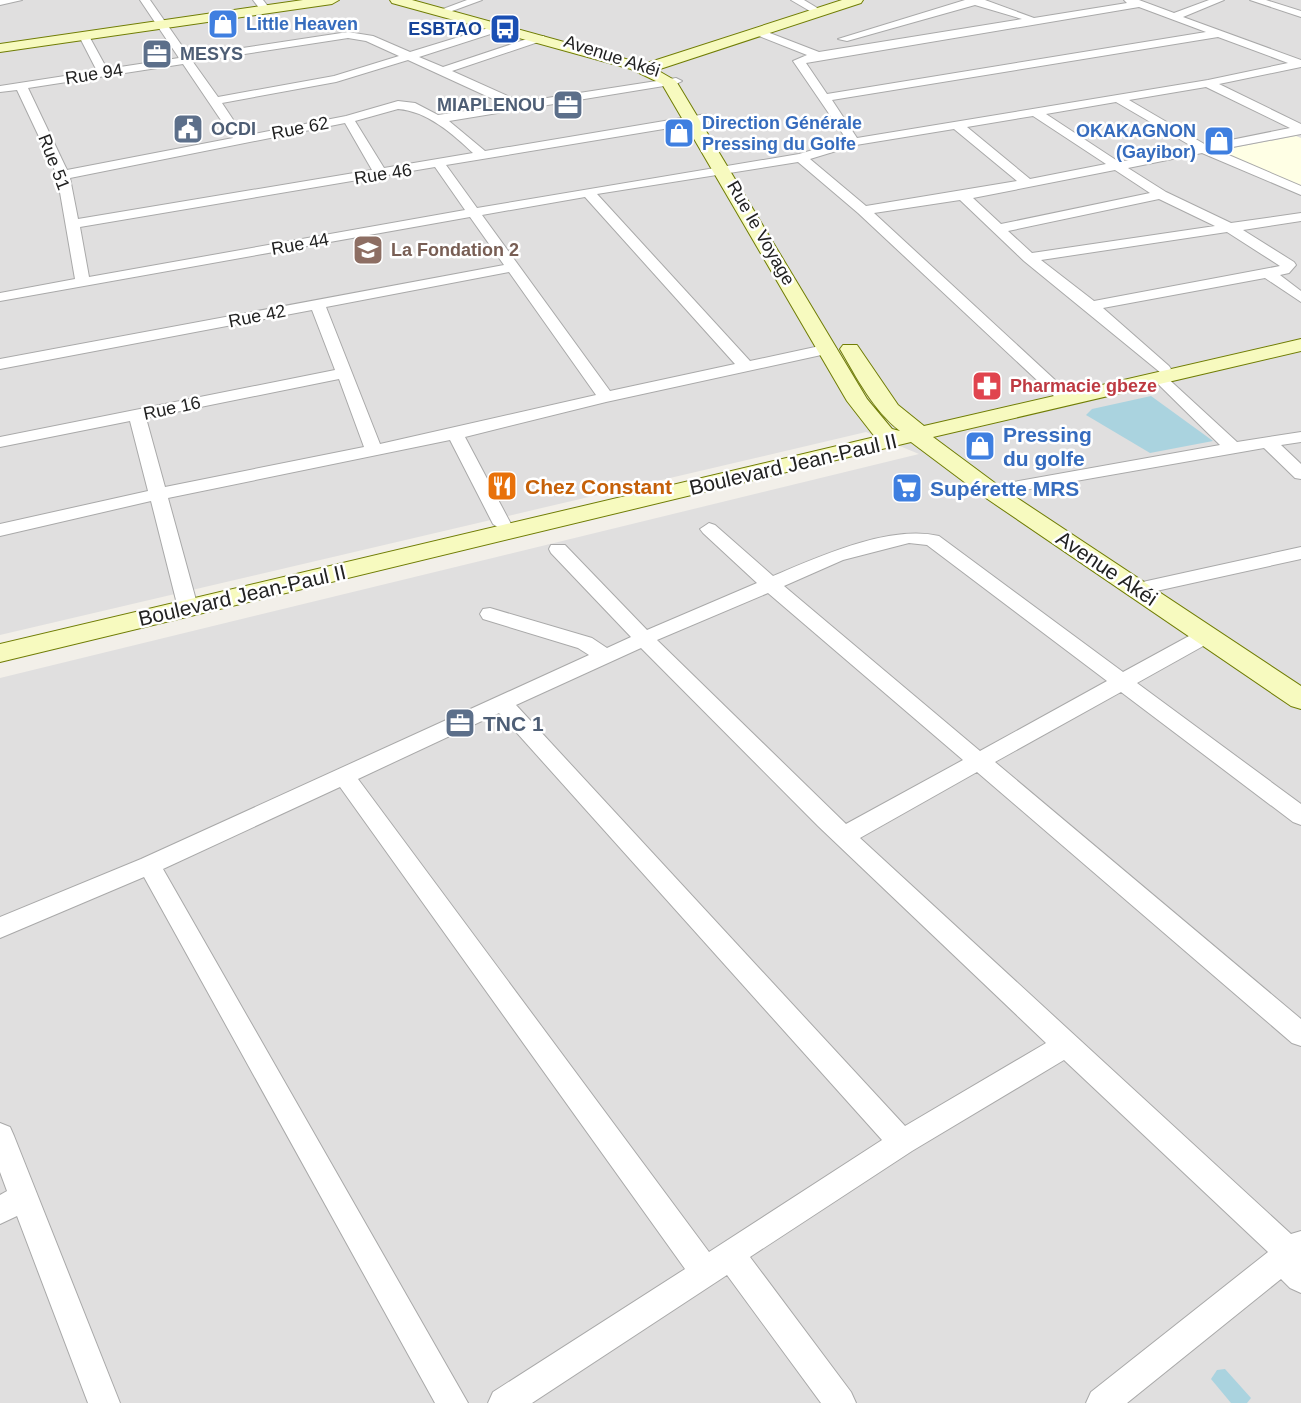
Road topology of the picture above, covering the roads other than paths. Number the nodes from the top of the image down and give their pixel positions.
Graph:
1 (16, 0) edge
2 (145, 0) edge
3 (332, 0) edge
4 (397, 0) edge
5 (412, 0) edge
6 (477, 0) edge
7 (832, 0) edge
8 (856, 0) edge
9 (1219, 0) edge
10 (1255, 0) edge
11 (975, 1) edge
12 (0, 2) edge
13 (1134, 2) edge
14 (262, 5) edge
15 (808, 6) edge
16 (444, 10) junction
17 (1301, 14) edge
18 (1175, 16) junction
19 (1034, 20) junction
20 (164, 24) junction
21 (505, 26) junction
22 (758, 32) junction
23 (1222, 33) junction
24 (84, 36) junction
25 (540, 38) junction
26 (843, 39) dead end
27 (0, 48) edge
28 (818, 55) junction
29 (412, 56) junction
30 (187, 60) junction
31 (1301, 64) edge
32 (658, 70) junction
33 (442, 71) junction
34 (104, 73) junction
35 (1208, 83) junction
36 (21, 86) junction
37 (0, 89) edge
38 (825, 98) junction
39 (1118, 98) junction
40 (216, 101) junction
41 (517, 105) junction
42 (1035, 112) junction
43 (348, 119) junction
44 (438, 119) junction
45 (699, 119) junction
46 (958, 126) junction
47 (1301, 129) edge
48 (241, 139) junction
49 (853, 142) junction
50 (1206, 150) junction
51 (484, 156) junction
52 (801, 158) junction
53 (439, 164) junction
54 (1116, 167) junction
55 (732, 169) junction
56 (382, 174) junction
57 (63, 175) junction
58 (1026, 181) junction
59 (1301, 191) edge
60 (588, 192) junction
61 (1161, 195) junction
62 (963, 196) junction
63 (863, 210) junction
64 (473, 213) junction
65 (1301, 217) edge
66 (73, 224) junction
67 (1230, 228) junction
68 (999, 229) junction
69 (1029, 258) junction
70 (514, 267) junction
71 (1268, 273) junction
72 (83, 283) junction
73 (0, 297) edge
74 (1301, 298) edge
75 (318, 305) junction
76 (1091, 306) junction
77 (1301, 337) edge
78 (1301, 345) edge
79 (829, 349) junction
80 (0, 364) edge
81 (746, 367) junction
82 (344, 373) junction
83 (1162, 374) junction
84 (1061, 394) junction
85 (606, 397) junction
86 (137, 415) junction
87 (455, 434) junction
88 (906, 434) junction
89 (1301, 436) edge
90 (0, 442) edge
91 (1267, 442) junction
92 (1234, 448) junction
93 (374, 450) junction
94 (1301, 474) edge
95 (992, 491) junction
96 (159, 494) junction
97 (502, 524) junction
98 (709, 529) dead end
99 (0, 530) edge
100 (558, 549) dead end
101 (1301, 553) edge
102 (771, 585) junction
103 (1138, 589) junction
104 (186, 600) junction
105 (491, 614) dead end
106 (1207, 635) junction
107 (643, 639) junction
108 (0, 644) edge
109 (0, 653) edge
110 (605, 656) junction
111 (1121, 683) junction
112 (1301, 699) edge
113 (501, 702) junction
114 (982, 762) junction
115 (343, 775) junction
116 (1301, 816) edge
117 (844, 836) junction
118 (149, 865) junction
119 (0, 928) edge
120 (1301, 1035) edge
121 (1067, 1044) junction
122 (0, 1136) edge
123 (902, 1142) junction
124 (12, 1204) edge
125 (1294, 1259) edge
126 (718, 1263) junction
127 (104, 1403) edge
128 (452, 1403) edge
129 (504, 1403) edge
130 (840, 1403) edge
131 (1102, 1403) edge

1 - 12 street
2 - 20 street
3 - 14 main road
4 - 16 main road
5 - 16 main road
6 - 16 street
7 - 15 main road
8 - 15 main road
9 - 18 street
10 - 17 street
11 - 19 street
11 - 26 street
13 - 18 street
13 - 19 street
14 - 20 main road
15 - 22 main road
15 - 32 main road
16 - 21 main road
18 - 23 street
19 - 28 street
20 - 24 main road
20 - 30 street
21 - 25 main road
21 - 29 street
21 - 32 main road, Avenue Akéi
22 - 28 street
22 - 32 main road
23 - 31 street
23 - 38 street
24 - 27 main road
24 - 34 street
25 - 32 main road
25 - 33 street
28 - 38 street
29 - 30 street, Rue 94
29 - 33 street, Rue 94
29 - 40 street
30 - 34 street, Rue 94
30 - 40 street
31 - 35 street, Rue 44
32 - 41 street
32 - 45 main road, Rue le Voyage
33 - 41 street, Rue 94
34 - 36 street, Rue 94
35 - 39 street, Rue 44
35 - 47 street
36 - 37 street, Rue 94
36 - 57 street, Rue 51
38 - 49 street
39 - 42 street, Rue 44
39 - 50 street
40 - 48 street
41 - 44 street
42 - 46 street, Rue 44
42 - 54 street
43 - 44 street, Rue 62
43 - 48 street, Rue 62
43 - 56 street
44 - 51 street
45 - 51 street, Rue 46
45 - 55 main road, Rue le Voyage
46 - 49 street, Rue 44
46 - 58 street
47 - 50 street
48 - 57 street, Rue 62
49 - 52 street, Rue 44
50 - 54 street
50 - 59 street
51 - 53 street, Rue 46
52 - 55 street, Rue 44
52 - 63 street
53 - 56 street, Rue 46
53 - 64 street
54 - 58 street
54 - 61 street
55 - 60 street, Rue 44
55 - 79 main road, Rue le Voyage
55 - 88 main road, Avenue Akéi
56 - 66 street, Rue 46
57 - 66 street, Rue 51
58 - 62 street
60 - 64 street, Rue 44
60 - 81 street
61 - 67 street
61 - 68 street
62 - 63 street
62 - 68 street
63 - 84 street
64 - 70 street
64 - 72 street, Rue 44
65 - 67 street
66 - 72 street, Rue 51
67 - 69 street
67 - 71 street
68 - 69 street
69 - 76 street
70 - 75 street, Rue 42
70 - 85 street
71 - 74 street
71 - 76 street
72 - 73 street, Rue 44
75 - 80 street, Rue 42
75 - 82 street
76 - 83 street
77 - 83 main road, Boulevard Jean-Paul II
78 - 83 main road, Boulevard Jean-Paul II
79 - 81 street
79 - 88 main road, Rue le Voyage
81 - 85 street
82 - 86 street, Rue 16
82 - 93 street
83 - 84 main road, Boulevard Jean-Paul II
83 - 88 main road, Boulevard Jean-Paul II
83 - 92 street
84 - 88 main road, Boulevard Jean-Paul II
85 - 87 street
86 - 90 street, Rue 16
86 - 96 street
87 - 93 street
87 - 97 street
88 - 95 main road, Avenue Akéi
88 - 97 main road, Boulevard Jean-Paul II
88 - 109 main road, Boulevard Jean-Paul II
89 - 91 street
91 - 92 street
91 - 94 street
92 - 95 street
93 - 96 street
95 - 103 main road, Avenue Akéi
96 - 99 street
96 - 104 street
97 - 104 main road, Boulevard Jean-Paul II
98 - 102 street
100 - 107 street
101 - 103 street
102 - 107 street
102 - 111 street
102 - 114 street
103 - 106 main road, Avenue Akéi
104 - 108 main road, Boulevard Jean-Paul II
105 - 110 street
106 - 111 street
106 - 112 main road, Avenue Akéi
107 - 110 street
107 - 117 street
110 - 113 street
111 - 114 street
111 - 116 street
113 - 115 street
113 - 123 street
114 - 117 street
114 - 120 street
115 - 118 street
115 - 126 street
117 - 121 street
118 - 119 street
118 - 128 street
121 - 123 street
121 - 125 street
122 - 124 street
123 - 126 street
124 - 127 street
125 - 131 street
126 - 129 street
126 - 130 street

